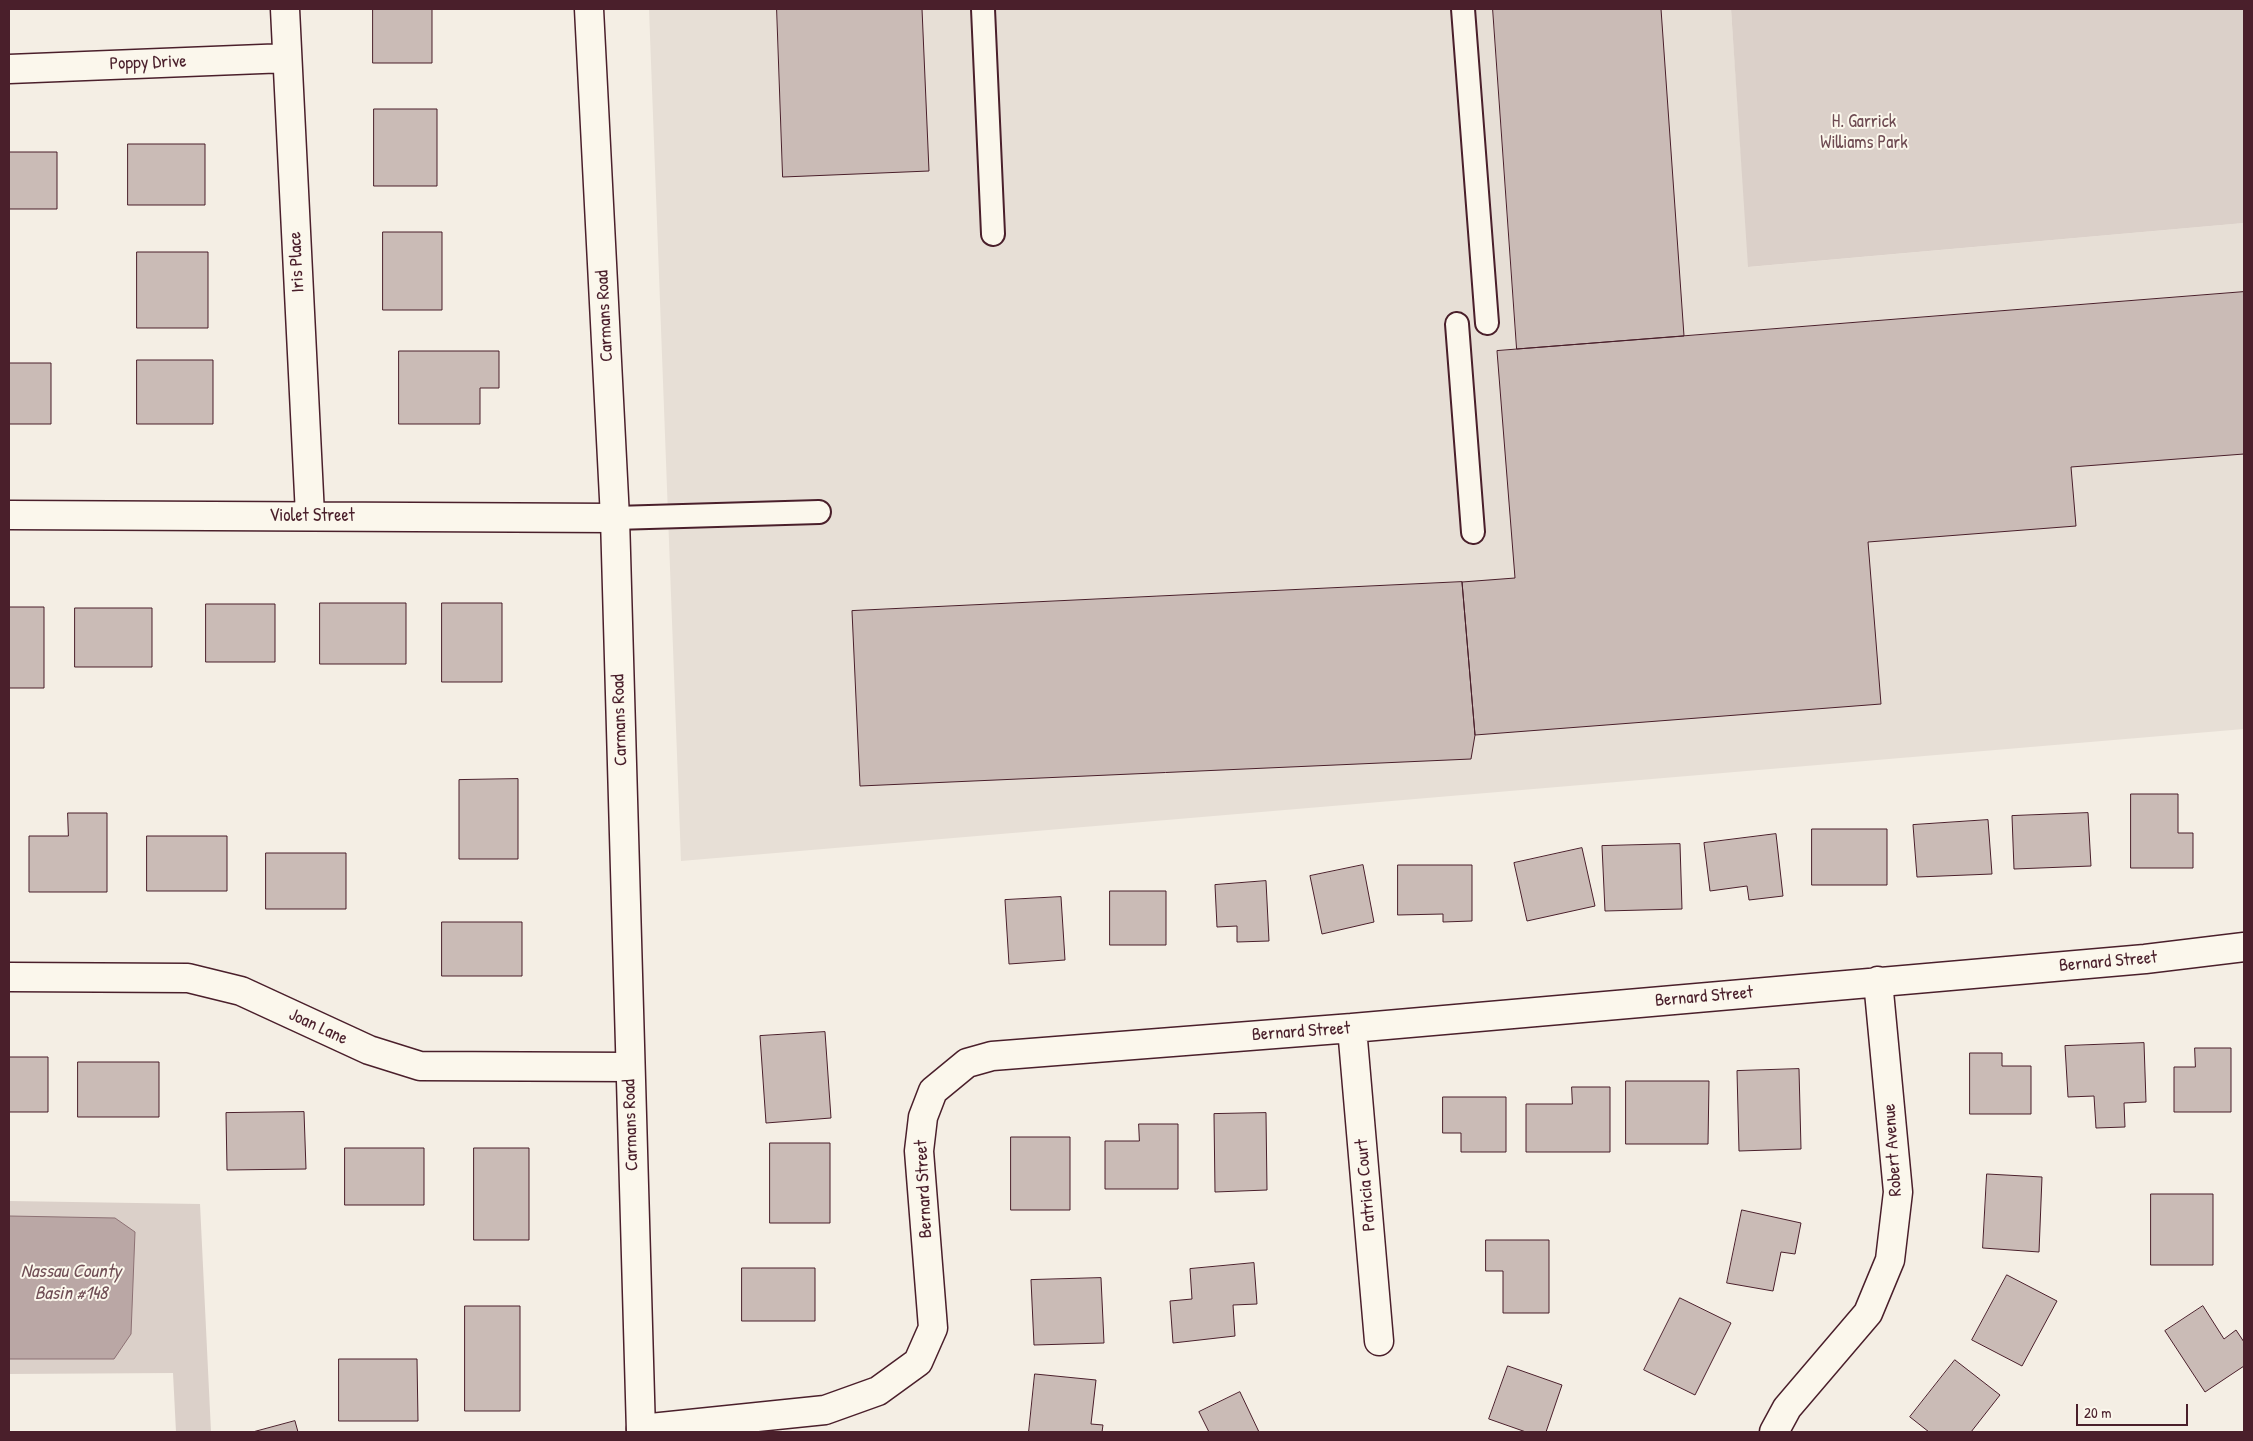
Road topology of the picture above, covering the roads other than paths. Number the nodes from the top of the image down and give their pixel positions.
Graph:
1 (285, 9) edge
2 (589, 9) edge
3 (983, 9) edge
4 (1464, 9) edge
5 (287, 58) junction
6 (9, 69) edge
7 (993, 234) dead end
8 (1487, 323) dead end
9 (1456, 324) dead end
10 (819, 512) dead end
11 (9, 515) edge
12 (310, 515) junction
13 (615, 518) junction
14 (1473, 532) dead end
15 (2244, 947) edge
16 (9, 977) edge
17 (1878, 981) junction
18 (1352, 1028) junction
19 (630, 1067) junction
20 (1379, 1341) dead end
21 (640, 1431) edge
22 (1774, 1432) edge

1 - 5 street, Iris Place
2 - 13 street, Carmans Road
3 - 7 lane
4 - 8 lane
5 - 6 street, Poppy Drive
5 - 12 street, Iris Place
9 - 14 lane
10 - 13 lane
11 - 12 street, Violet Street
12 - 13 street, Violet Street
13 - 19 street, Carmans Road
15 - 17 street, Bernard Street
16 - 19 street, Joan Lane
17 - 18 street, Bernard Street
17 - 22 street, Robert Avenue
18 - 20 street, Patricia Court
18 - 21 street, Bernard Street
19 - 21 street, Carmans Road

